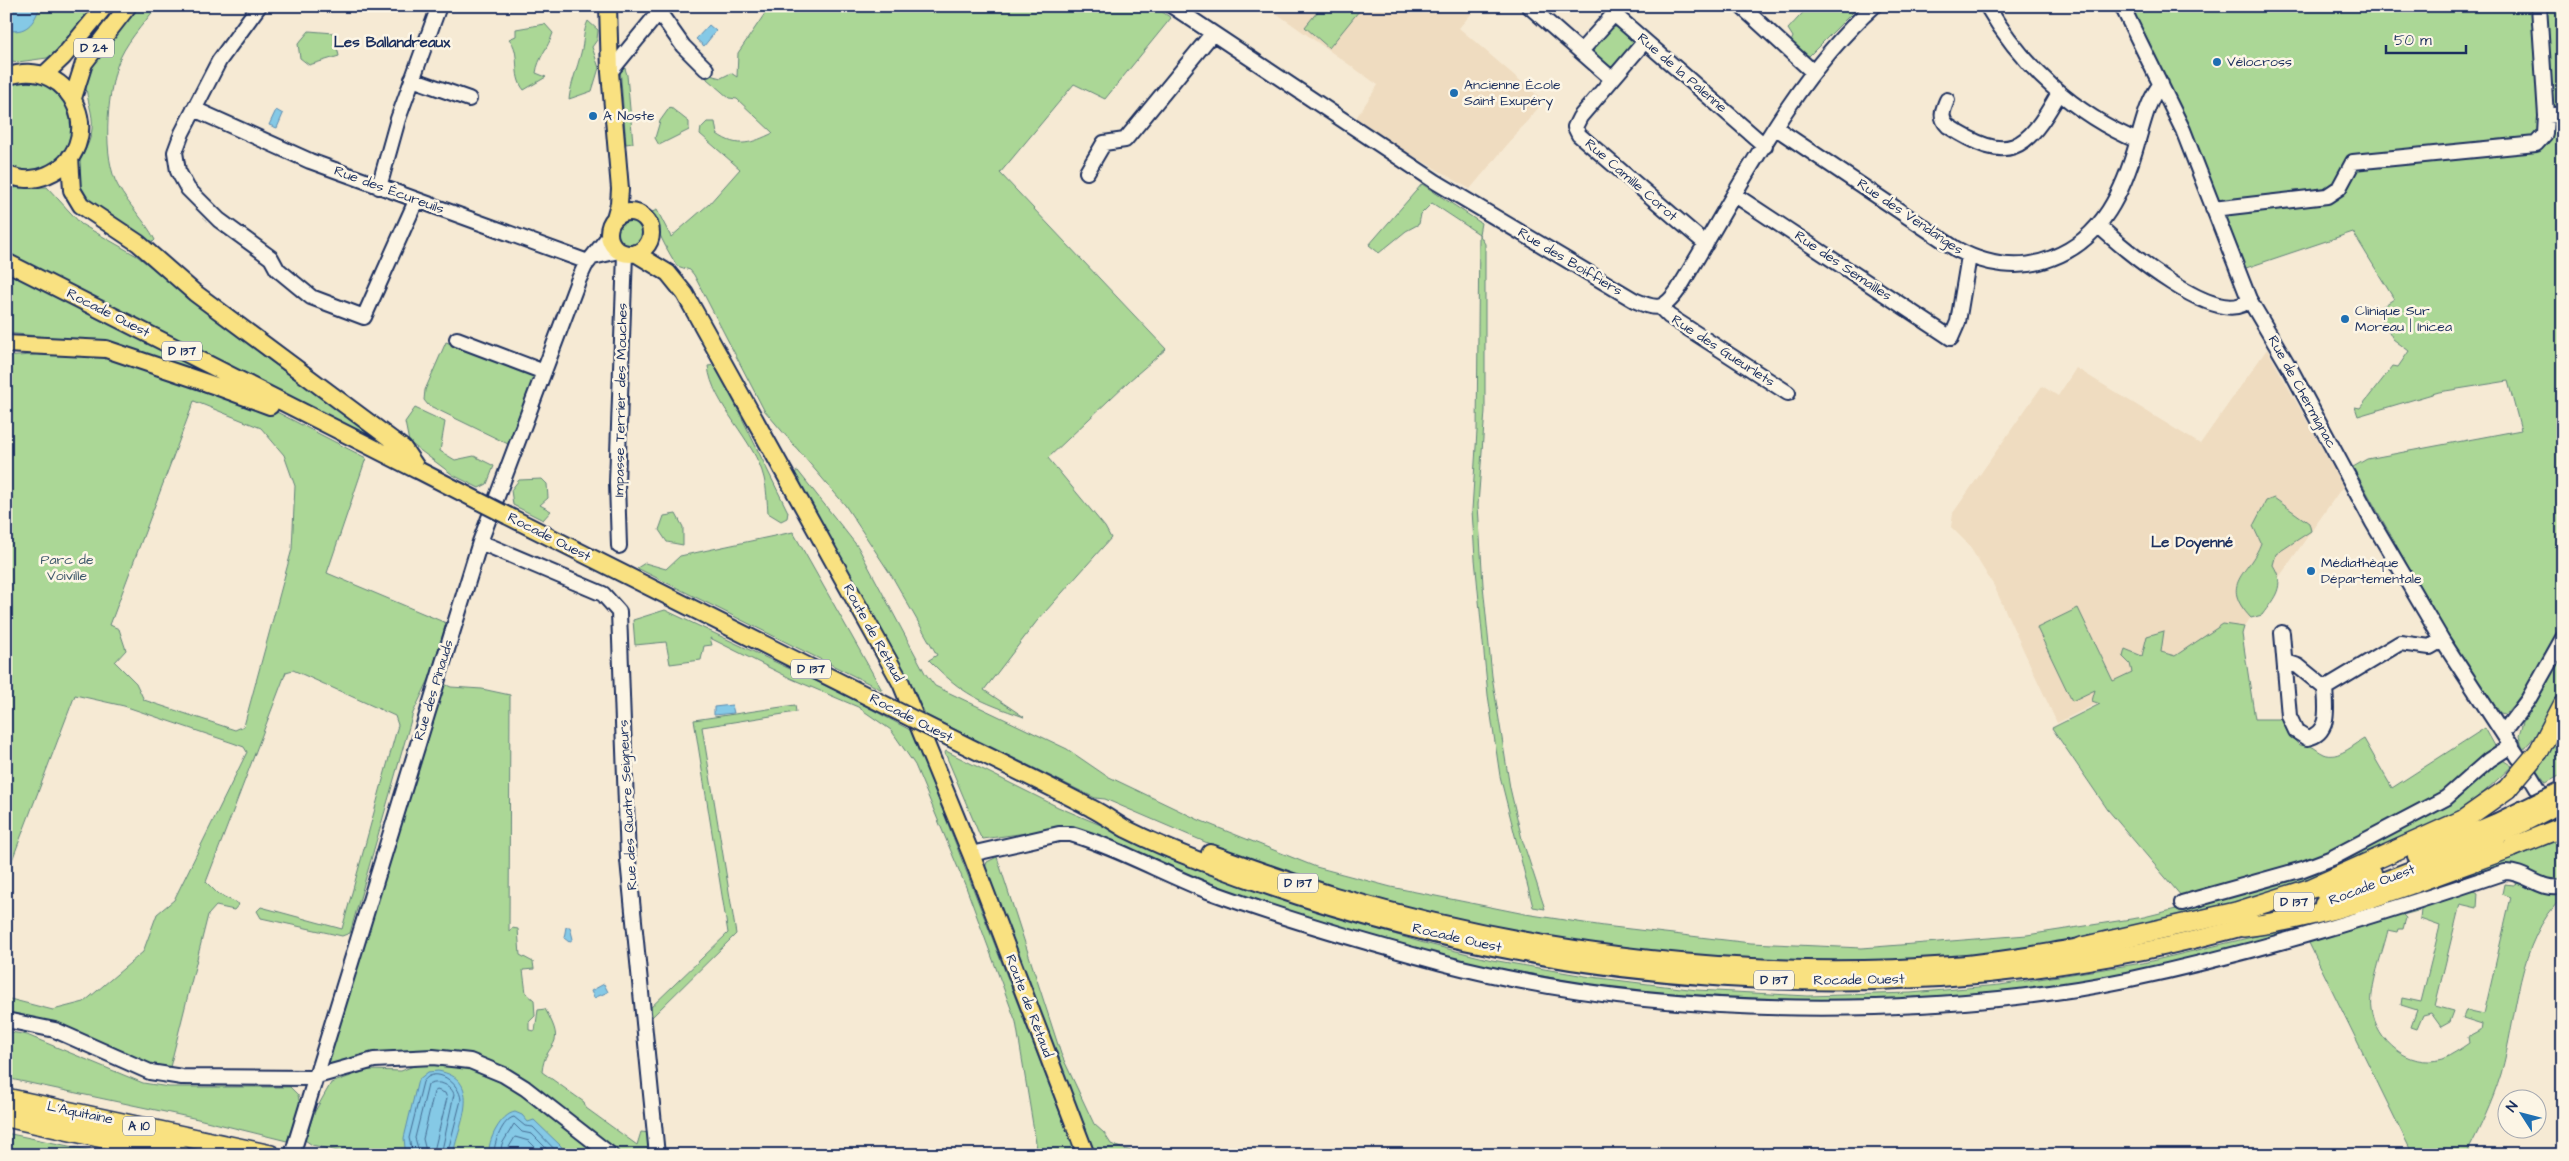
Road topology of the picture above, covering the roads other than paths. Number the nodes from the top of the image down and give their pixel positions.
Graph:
1 (105, 6) edge
2 (128, 6) edge
3 (259, 6) edge
4 (439, 6) edge
5 (608, 6) edge
6 (1172, 6) edge
7 (1529, 6) edge
8 (1741, 6) edge
9 (1874, 6) edge
10 (1987, 6) edge
11 (2122, 6) edge
12 (2539, 6) edge
13 (1212, 34) junction
14 (1645, 41) junction
15 (1581, 51) junction
16 (706, 69) dead end
17 (610, 72) junction
18 (1813, 72) junction
19 (9, 73) edge
20 (44, 75) junction
21 (1612, 79) junction
22 (412, 80) junction
23 (2161, 84) junction
24 (2059, 93) junction
25 (73, 98) junction
26 (469, 99) dead end
27 (1947, 100) dead end
28 (194, 109) junction
29 (2563, 114) edge
30 (2546, 116) junction
31 (1776, 128) junction
32 (2138, 141) junction
33 (1765, 146) junction
34 (70, 157) junction
35 (619, 169) junction
36 (1087, 172) dead end
37 (6, 174) edge
38 (379, 187) junction
39 (1735, 195) junction
40 (416, 201) junction
41 (2213, 209) junction
42 (635, 212) junction
43 (615, 218) junction
44 (2098, 226) junction
45 (609, 236) junction
46 (651, 238) junction
47 (1706, 244) junction
48 (626, 253) junction
49 (1969, 256) junction
50 (590, 260) junction
51 (6, 262) edge
52 (668, 273) junction
53 (2249, 300) junction
54 (1660, 307) junction
55 (457, 339) dead end
56 (6, 344) edge
57 (544, 372) junction
58 (1788, 393) dead end
59 (358, 440) junction
60 (418, 470) junction
61 (480, 542) junction
62 (619, 546) dead end
63 (2282, 633) dead end
64 (2563, 638) edge
65 (2442, 640) junction
66 (2286, 662) junction
67 (2325, 688) junction
68 (2563, 705) edge
69 (2503, 733) junction
70 (2512, 745) junction
71 (2519, 758) dead end
72 (2529, 774) dead end
73 (2562, 795) edge
74 (1094, 809) junction
75 (2563, 828) edge
76 (2504, 834) junction
77 (971, 854) junction
78 (2563, 886) edge
79 (2182, 903) dead end
80 (2243, 927) joint
81 (2082, 947) junction
82 (6, 1020) edge
83 (316, 1076) junction
84 (6, 1098) edge
85 (6, 1117) edge
86 (181, 1155) edge
87 (271, 1155) edge
88 (292, 1155) edge
89 (611, 1155) edge
90 (657, 1155) edge
91 (1086, 1155) edge

1 - 20 main road, D 24
2 - 25 main road, D 24
3 - 28 street
4 - 22 street
5 - 17 main road
6 - 13 street, Rue des Boiffiers
7 - 15 street
8 - 18 street
9 - 18 street
10 - 24 street
11 - 23 street, Rue de Chermignac
12 - 30 street
13 - 36 street
13 - 54 street, Rue des Boiffiers
14 - 15 street, Rue de la Palenne
14 - 21 street, Rue Camille Corot
14 - 33 street, Rue de la Palenne
15 - 21 street
16 - 17 street
17 - 35 main road
18 - 31 street
19 - 20 main road
20 - 25 main road
21 - 47 street, Rue Camille Corot
22 - 26 street
22 - 38 street
23 - 32 street, Rue des Vendanges
23 - 41 street, Rue de Chermignac
24 - 27 street
24 - 32 street
25 - 34 main road
28 - 38 street, Rue des Écureuils
28 - 40 street
29 - 30 street
30 - 41 street
31 - 33 street
31 - 49 street, Rue des Vendanges
32 - 44 street, Rue des Vendanges
33 - 39 street
34 - 37 main road
34 - 60 main road
35 - 42 main road
35 - 43 main road
38 - 40 street, Rue des Écureuils
39 - 47 street
39 - 49 street, Rue des Semailles
40 - 50 street, Rue des Écureuils
41 - 53 street, Rue de Chermignac
42 - 43 main road
42 - 46 main road
43 - 45 main road
44 - 49 street, Rue des Vendanges
44 - 53 street
45 - 48 main road
45 - 50 street, Rue des Pinauds
46 - 48 main road
46 - 52 main road
47 - 54 street
48 - 50 street
48 - 52 main road
48 - 62 street, Impasse Terrier des Mouches
50 - 57 street, Rue des Pinauds
51 - 59 main road, Rocade Ouest / D 137
52 - 77 main road, Route de Rétaud
53 - 65 street, Rue de Chermignac
54 - 58 street, Rue des Gueurlets
55 - 57 street
56 - 59 main road, D 137
57 - 61 street, Rue des Pinauds
59 - 60 main road, Rocade Ouest
60 - 74 main road, Rocade Ouest / D 137, bridge
61 - 83 street, Rue des Pinauds
61 - 90 street, Rue des Quatre Seigneurs
63 - 66 street
64 - 69 street
65 - 67 street
65 - 69 street, Rue de Chermignac
66 - 67 street
66 - 67 street
68 - 81 highway, bridge
69 - 70 street, Rue de Chermignac
70 - 71 street, Rue de Chermignac
70 - 79 street
72 - 75 street
73 - 76 main road, Rocade Ouest / D 137, bridge
74 - 80 main road, Rocade Ouest / D 137
74 - 81 main road, Rocade Ouest / D 137
75 - 76 highway, bridge
76 - 80 highway
76 - 81 main road, Rocade Ouest / D 137
77 - 78 street
77 - 91 main road, Route de Rétaud
82 - 83 street
83 - 88 street, Rue des Pinauds
83 - 89 street
84 - 87 highway, L'Aquitaine / A 10
85 - 86 highway, L'Aquitaine / A 10

